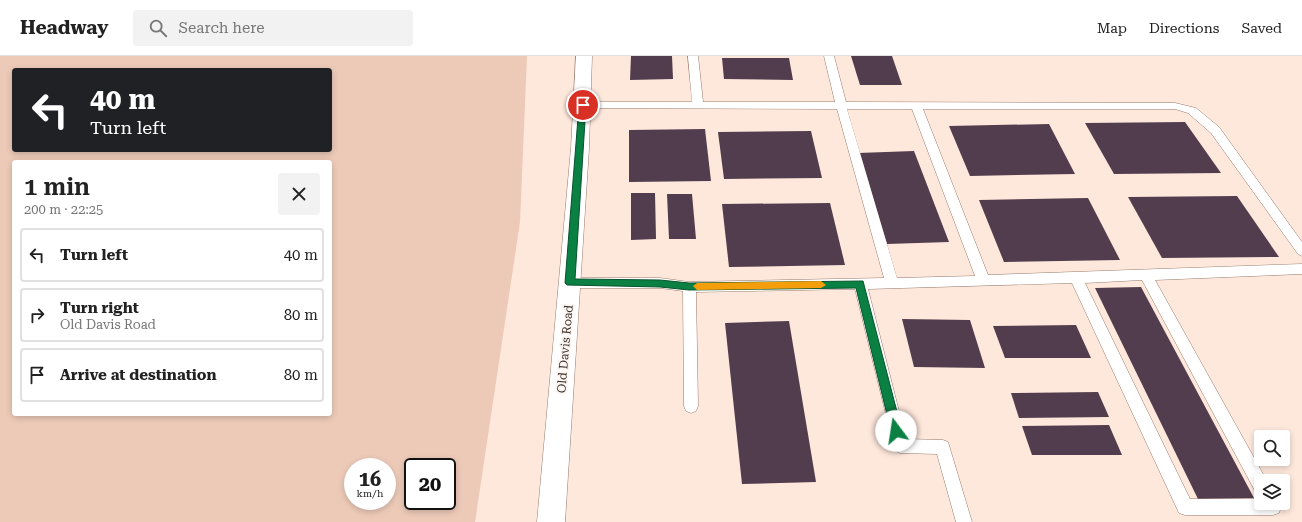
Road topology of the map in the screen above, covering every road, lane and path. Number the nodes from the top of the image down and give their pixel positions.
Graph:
1 (584, 56) edge
2 (693, 56) edge
3 (829, 56) edge
4 (583, 105) junction
5 (698, 105) junction
6 (841, 105) junction
7 (916, 105) junction
8 (1302, 251) edge
9 (1302, 269) edge
10 (1146, 275) junction
11 (1076, 278) junction
12 (983, 280) junction
13 (570, 283) junction
14 (892, 283) junction
15 (860, 284) junction
16 (689, 287) junction
17 (691, 406) dead end
18 (1254, 474) edge
19 (1254, 507) edge
20 (551, 522) edge
21 (964, 522) edge

1 - 4 street, Old Davis Road
2 - 5 lane
3 - 6 lane
4 - 5 lane
4 - 13 street, Old Davis Road
5 - 6 lane
6 - 7 lane
6 - 14 lane
7 - 8 lane
7 - 12 lane
9 - 10 lane
10 - 11 lane
10 - 18 lane
11 - 12 lane
11 - 19 lane
12 - 14 lane
13 - 16 lane
13 - 20 street, Old Davis Road
14 - 15 lane
15 - 16 lane
15 - 21 lane
16 - 17 lane

